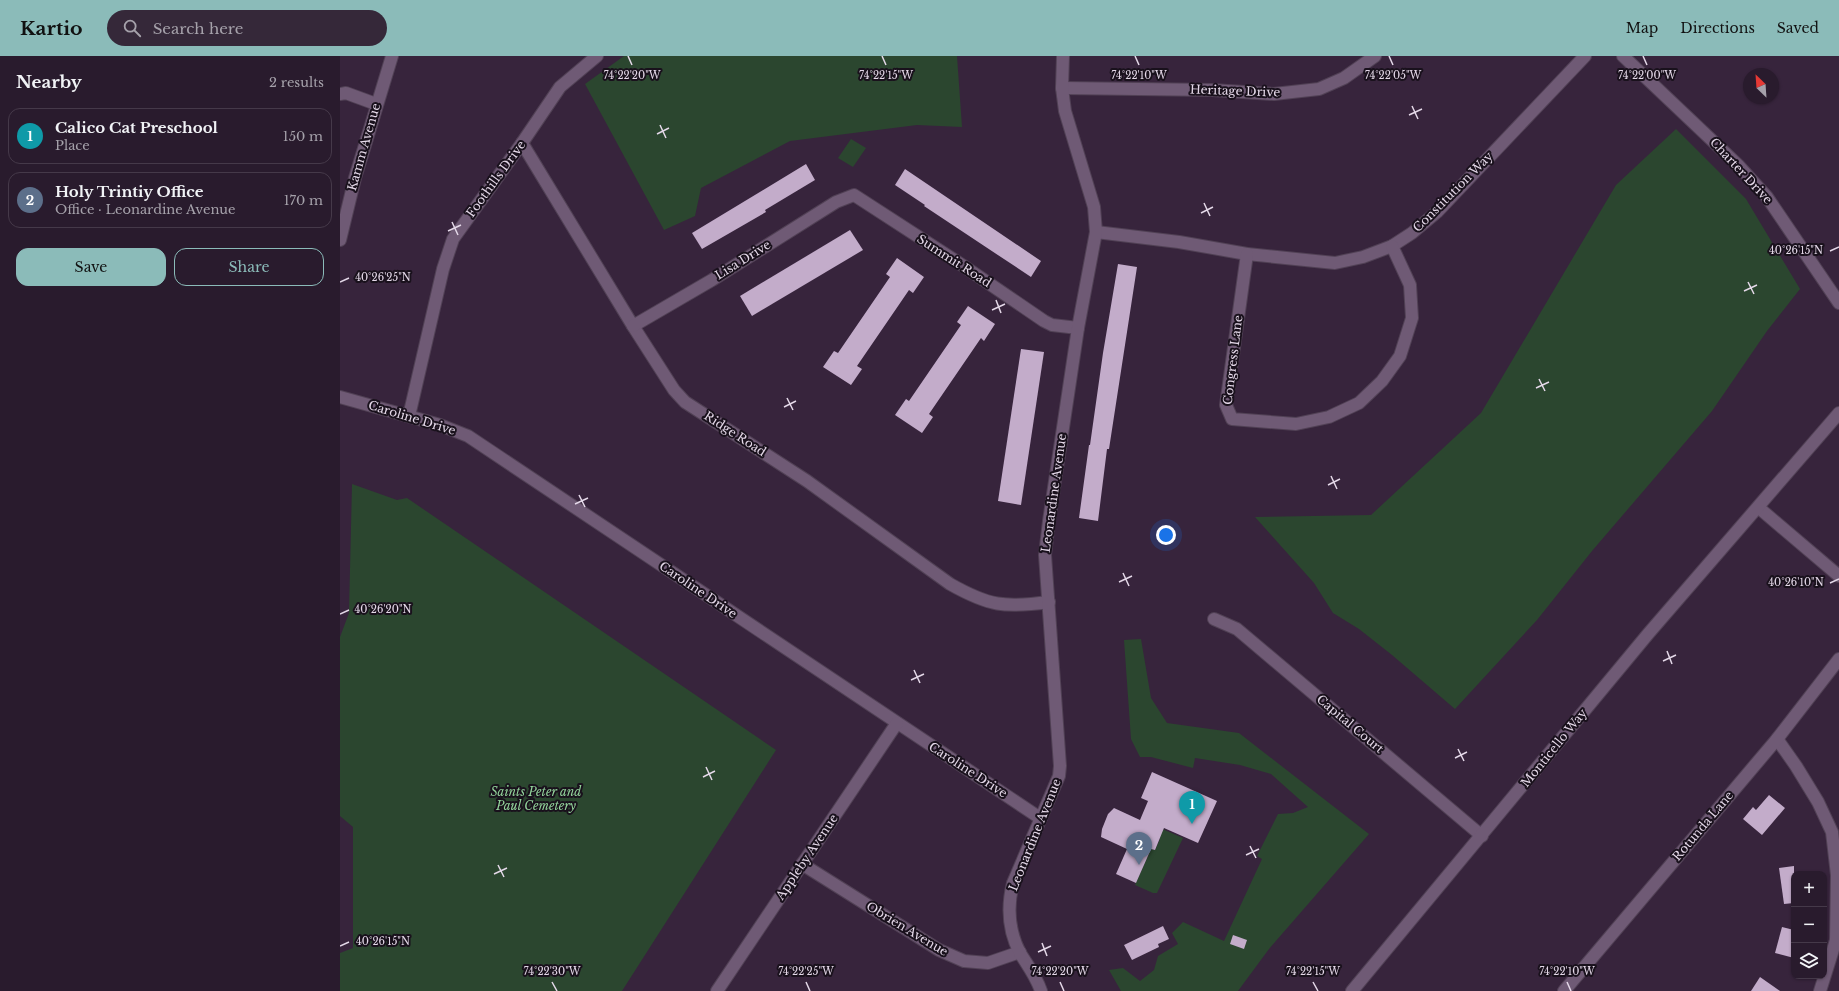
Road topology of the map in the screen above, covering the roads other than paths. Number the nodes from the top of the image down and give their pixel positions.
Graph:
1 (392, 56) edge
2 (596, 56) edge
3 (1063, 56) edge
4 (1375, 56) edge
5 (1585, 56) edge
6 (1623, 56) edge
7 (1062, 88) junction
8 (340, 94) edge
9 (376, 104) junction
10 (522, 143) junction
11 (854, 195) joint
12 (1096, 232) junction
13 (340, 240) edge
14 (1392, 246) junction
15 (1247, 254) junction
16 (1834, 285) edge
17 (1839, 303) edge
18 (633, 326) junction
19 (1078, 328) junction
20 (340, 397) edge
21 (1839, 413) edge
22 (410, 416) junction
23 (1759, 508) junction
24 (1839, 576) edge
25 (1048, 602) junction
26 (1214, 619) dead end
27 (1839, 659) edge
28 (897, 723) junction
29 (1777, 739) junction
30 (1040, 818) junction
31 (1482, 836) junction
32 (802, 864) junction
33 (1020, 952) junction
34 (720, 990) edge
35 (1041, 991) edge
36 (1352, 991) edge
37 (1564, 991) edge
38 (1820, 991) edge

1 - 9 street, Kamm Avenue
2 - 10 street, Foothills Drive
3 - 7 street, Leonardine Avenue
4 - 7 street, Heritage Drive
5 - 14 street, Constitution Way
6 - 16 street, Charter Drive
7 - 12 street, Leonardine Avenue
8 - 9 street
9 - 13 street, Kamm Avenue
10 - 18 street, Ridge Road
10 - 22 street, Foothills Drive
11 - 18 street, Lisa Drive
11 - 19 street, Summit Road
12 - 15 street, Constitution Way
12 - 19 street, Leonardine Avenue
14 - 15 street, Constitution Way
14 - 15 street, Congress Lane
16 - 17 street, Charter Drive
18 - 25 street, Ridge Road
19 - 25 street, Leonardine Avenue
20 - 22 street, Caroline Drive
21 - 23 street, Monticello Way
22 - 28 street, Caroline Drive
23 - 24 street
23 - 31 street, Monticello Way
25 - 30 street, Leonardine Avenue
26 - 31 street, Capital Court
27 - 29 street, Rotunda Lane
28 - 30 street, Caroline Drive
28 - 32 street, Appleby Avenue
29 - 37 street, Rotunda Lane
29 - 38 street
30 - 33 street, Leonardine Avenue
31 - 36 street, Monticello Way
32 - 33 street, Obrien Avenue
32 - 34 street, Appleby Avenue
33 - 35 street, Leonardine Avenue

